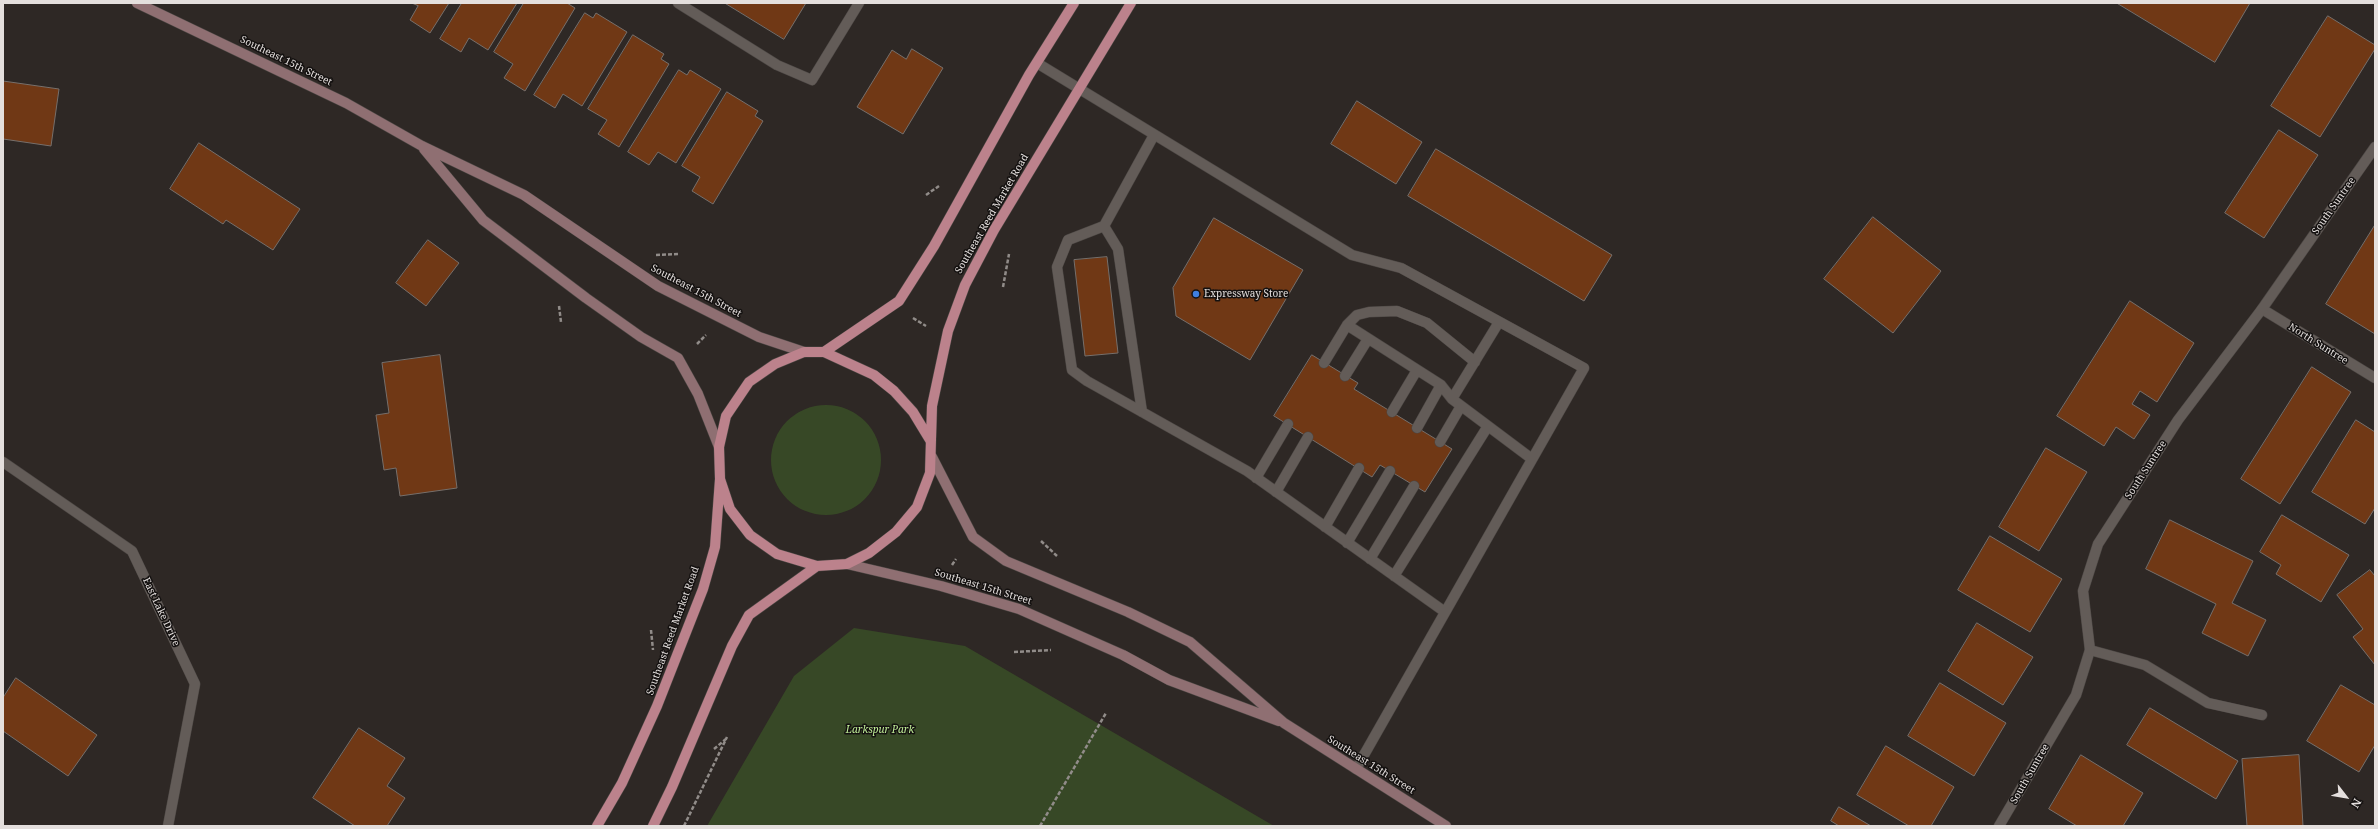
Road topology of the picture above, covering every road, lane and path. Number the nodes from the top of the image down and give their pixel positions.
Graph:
1 (137, 3) edge
2 (678, 3) edge
3 (859, 3) edge
4 (1074, 3) edge
5 (1131, 3) edge
6 (1037, 63) junction
7 (1080, 88) junction
8 (1154, 135) junction
9 (422, 146) junction
10 (2375, 147) edge
11 (1104, 226) junction
12 (2262, 309) junction
13 (912, 317) dead end
14 (1500, 322) junction
15 (1347, 325) junction
16 (926, 327) dead end
17 (708, 333) dead end
18 (1368, 339) junction
19 (693, 348) dead end
20 (804, 352) junction
21 (824, 352) junction
22 (1476, 362) junction
23 (1324, 363) dead end
24 (1417, 370) junction
25 (1345, 376) dead end
26 (2375, 378) edge
27 (1441, 385) junction
28 (1452, 399) junction
29 (1462, 406) junction
30 (1142, 412) junction
31 (1392, 412) dead end
32 (1288, 424) dead end
33 (1488, 426) junction
34 (1416, 428) dead end
35 (1308, 437) dead end
36 (930, 440) junction
37 (1440, 442) dead end
38 (719, 447) junction
39 (932, 457) junction
40 (1532, 459) junction
41 (3, 462) edge
42 (1359, 468) dead end
43 (1390, 472) dead end
44 (1256, 478) junction
45 (720, 479) junction
46 (1414, 486) dead end
47 (1276, 492) junction
48 (1325, 527) junction
49 (1347, 543) junction
50 (1370, 559) junction
51 (847, 564) junction
52 (817, 566) junction
53 (1394, 576) junction
54 (1445, 612) junction
55 (2090, 650) junction
56 (1106, 713) dead end
57 (2262, 715) dead end
58 (1284, 723) junction
59 (727, 737) dead end
60 (1356, 769) junction
61 (168, 826) edge
62 (597, 826) edge
63 (653, 826) edge
64 (684, 826) edge
65 (1040, 826) edge
66 (1446, 826) edge
67 (1999, 826) edge

1 - 9 main road, Southeast 15th Street
2 - 3 street
4 - 6 main road
5 - 7 main road, Southeast Reed Market Road
6 - 7 street
6 - 21 main road
7 - 8 street
7 - 36 main road, Southeast Reed Market Road
8 - 11 street
8 - 14 street
9 - 20 main road, Southeast 15th Street
9 - 38 main road, Southeast 15th Street
10 - 12 street, South Suntree
11 - 30 street
11 - 30 street
12 - 26 street, North Suntree
12 - 55 street, South Suntree
13 - 16 path
14 - 22 street
14 - 40 street
15 - 18 street
15 - 22 street
15 - 23 street
17 - 19 path
18 - 24 street
18 - 25 street
20 - 21 main road, Southeast 15th Street
20 - 38 main road, Southeast Reed Market Road
21 - 36 main road, Southeast 15th Street
22 - 28 street
24 - 27 street
24 - 31 street
27 - 28 street
27 - 34 street
28 - 29 street
29 - 33 street
29 - 37 street
30 - 44 street
32 - 44 street
33 - 40 street
33 - 53 street
35 - 47 street
36 - 39 main road, Southeast Reed Market Road
38 - 45 main road, Southeast Reed Market Road
39 - 51 main road, Southeast Reed Market Road
39 - 58 main road, Southeast 15th Street
40 - 54 street
41 - 61 street, East Lake Drive
42 - 48 street
43 - 49 street
44 - 47 street
45 - 52 main road, Southeast 15th Street
45 - 62 main road, Southeast Reed Market Road
46 - 50 street
47 - 48 street
48 - 49 street
49 - 50 street
50 - 53 street
51 - 52 main road, Southeast 15th Street
51 - 58 main road, Southeast 15th Street
52 - 63 main road
53 - 54 street
54 - 60 street
55 - 57 street
55 - 67 street, South Suntree
56 - 65 path
58 - 60 main road, Southeast 15th Street
59 - 64 path
60 - 66 main road, Southeast 15th Street

